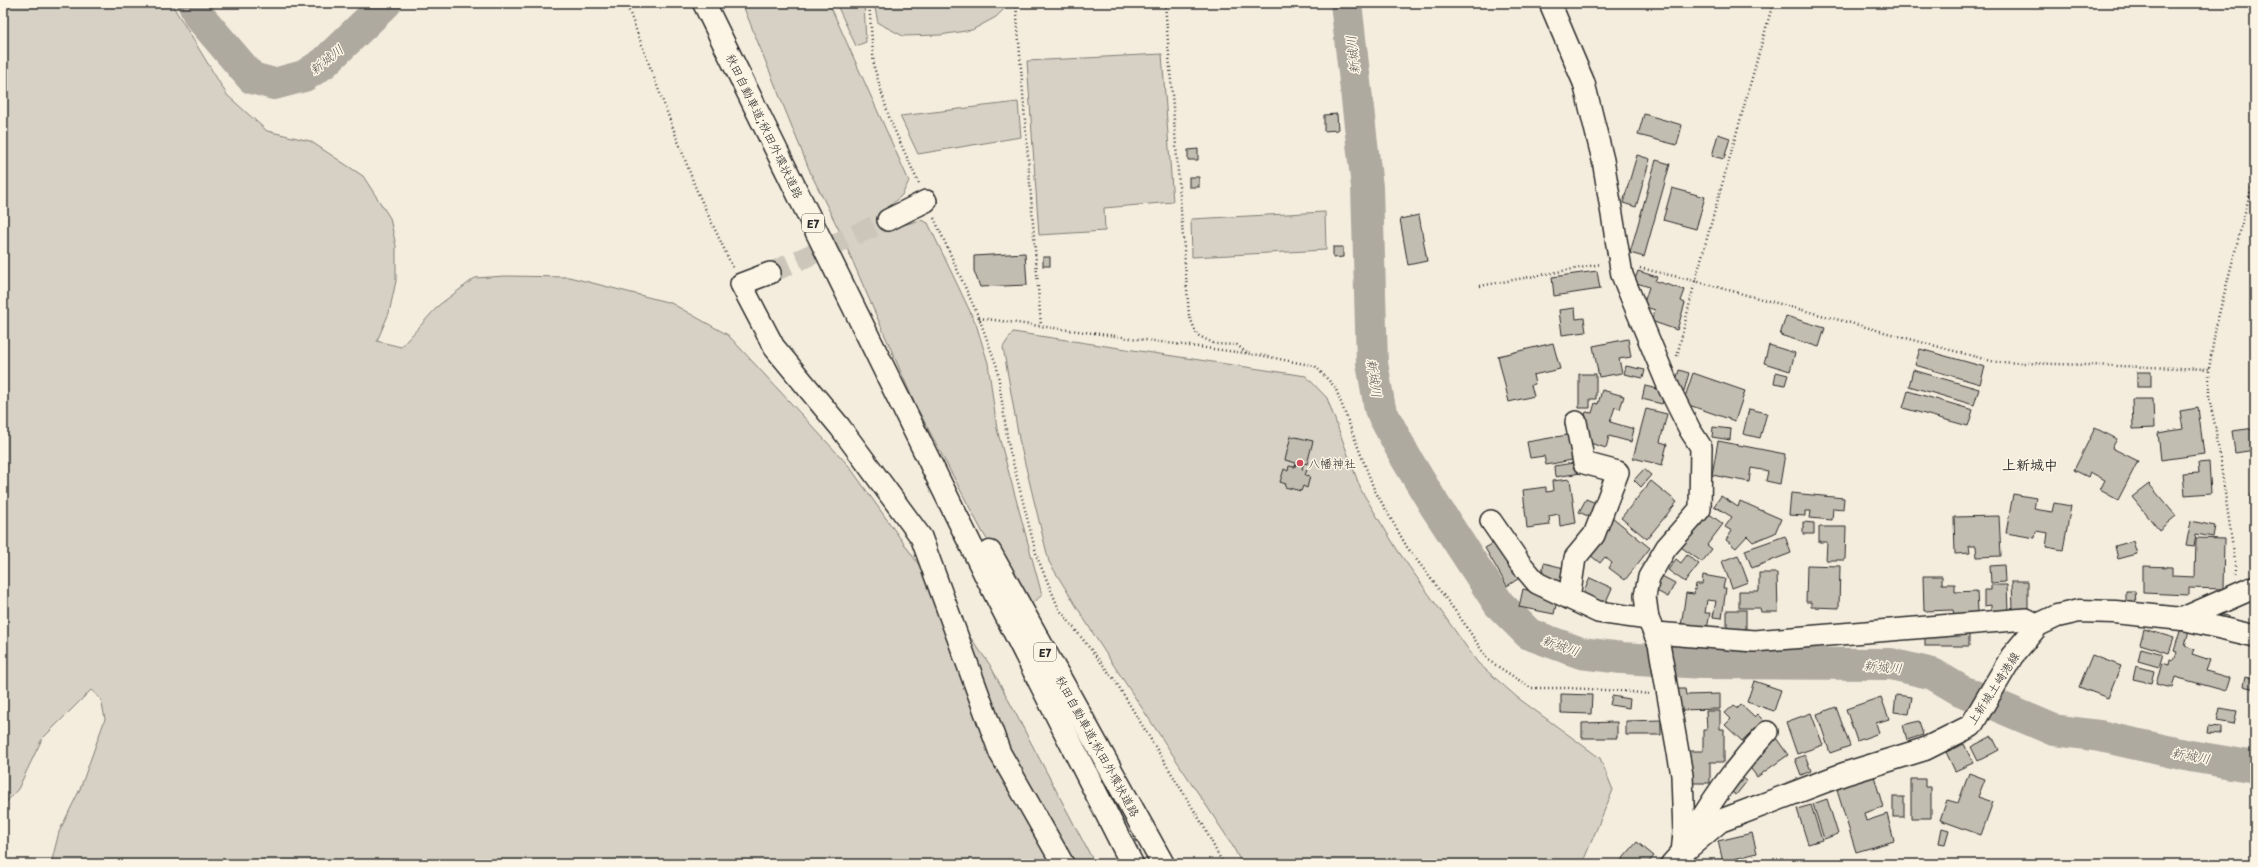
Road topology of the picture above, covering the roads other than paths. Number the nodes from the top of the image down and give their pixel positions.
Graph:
1 (704, 3) edge
2 (1550, 3) edge
3 (926, 201) road end
4 (888, 220) tunnel mouth
5 (770, 273) tunnel mouth
6 (1576, 422) dead end
7 (922, 442) junction
8 (1491, 521) dead end
9 (2255, 587) edge
10 (1568, 598) junction
11 (2182, 619) junction
12 (2038, 625) junction
13 (1654, 632) junction
14 (2255, 636) edge
15 (1767, 732) dead end
16 (1677, 858) edge
17 (1063, 864) edge
18 (1132, 864) edge
19 (1164, 864) edge

1 - 7 main road, 秋田自動車道;秋田外環状道路 / E7
2 - 13 street
3 - 4 street
5 - 17 street
6 - 10 street
7 - 18 main road, 秋田自動車道;秋田外環状道路 / E7
7 - 19 main road, 秋田自動車道;秋田外環状道路 / E7
8 - 10 street
9 - 11 main road, 上新城土崎港線
10 - 13 street
11 - 12 main road, 上新城土崎港線
11 - 14 street
12 - 13 street
12 - 16 main road, 上新城土崎港線
13 - 16 street
15 - 16 street

